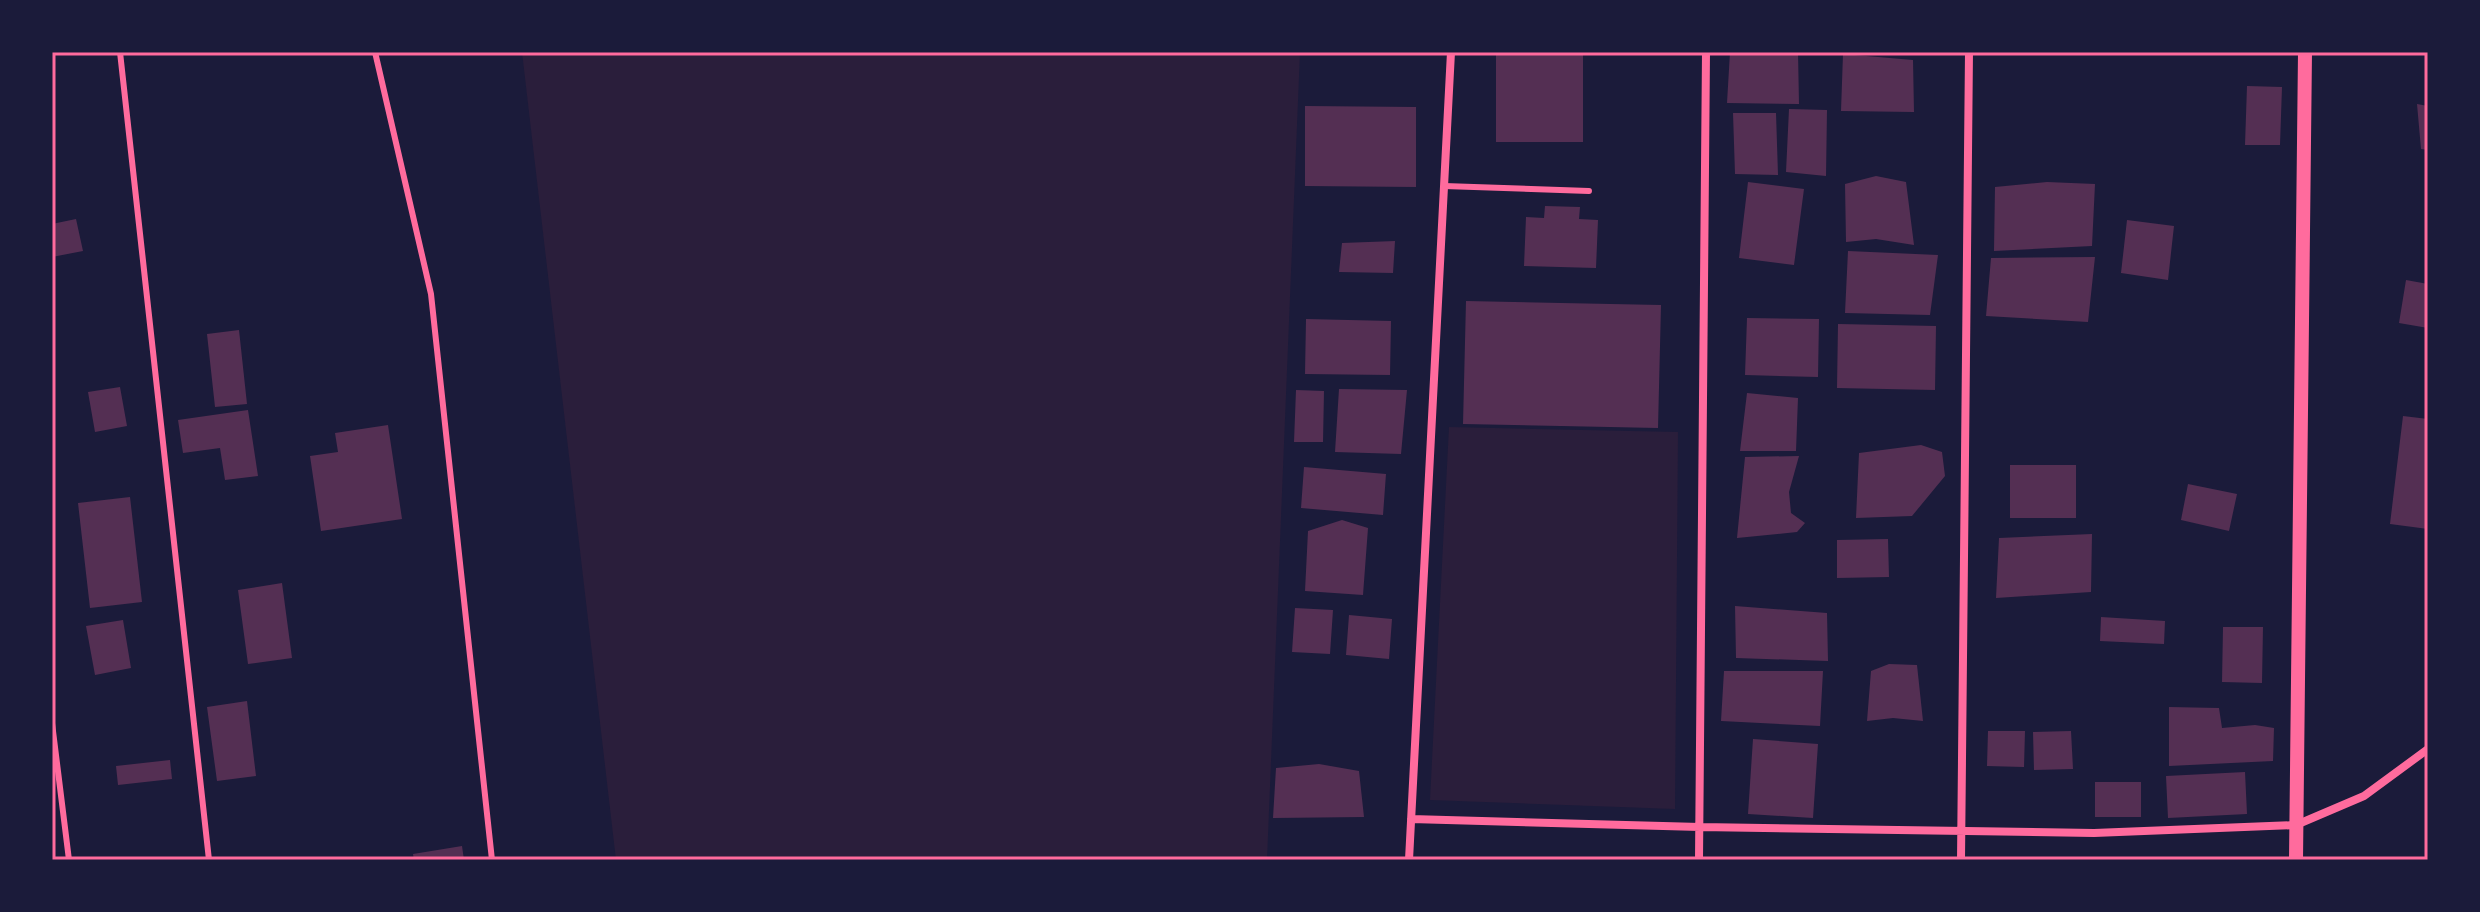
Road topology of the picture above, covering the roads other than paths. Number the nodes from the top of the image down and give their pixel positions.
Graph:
1 (120, 52) edge
2 (375, 52) edge
3 (1451, 52) edge
4 (1706, 52) edge
5 (1969, 52) edge
6 (2305, 52) edge
7 (1444, 186) junction
8 (1589, 191) dead end
9 (52, 723) edge
10 (2428, 749) edge
11 (1411, 819) junction
12 (2296, 825) junction
13 (1700, 827) junction
14 (1961, 831) junction
15 (69, 860) edge
16 (209, 860) edge
17 (492, 860) edge
18 (1409, 860) edge
19 (1699, 860) edge
20 (1961, 860) edge
21 (2296, 860) edge

1 - 16 lane
2 - 17 lane
3 - 7 street
4 - 13 street
5 - 14 street
6 - 12 street
7 - 8 lane
7 - 11 street
9 - 15 lane
10 - 12 street
11 - 13 street
11 - 18 street
12 - 14 street
12 - 21 street
13 - 14 street
13 - 19 street
14 - 20 street

